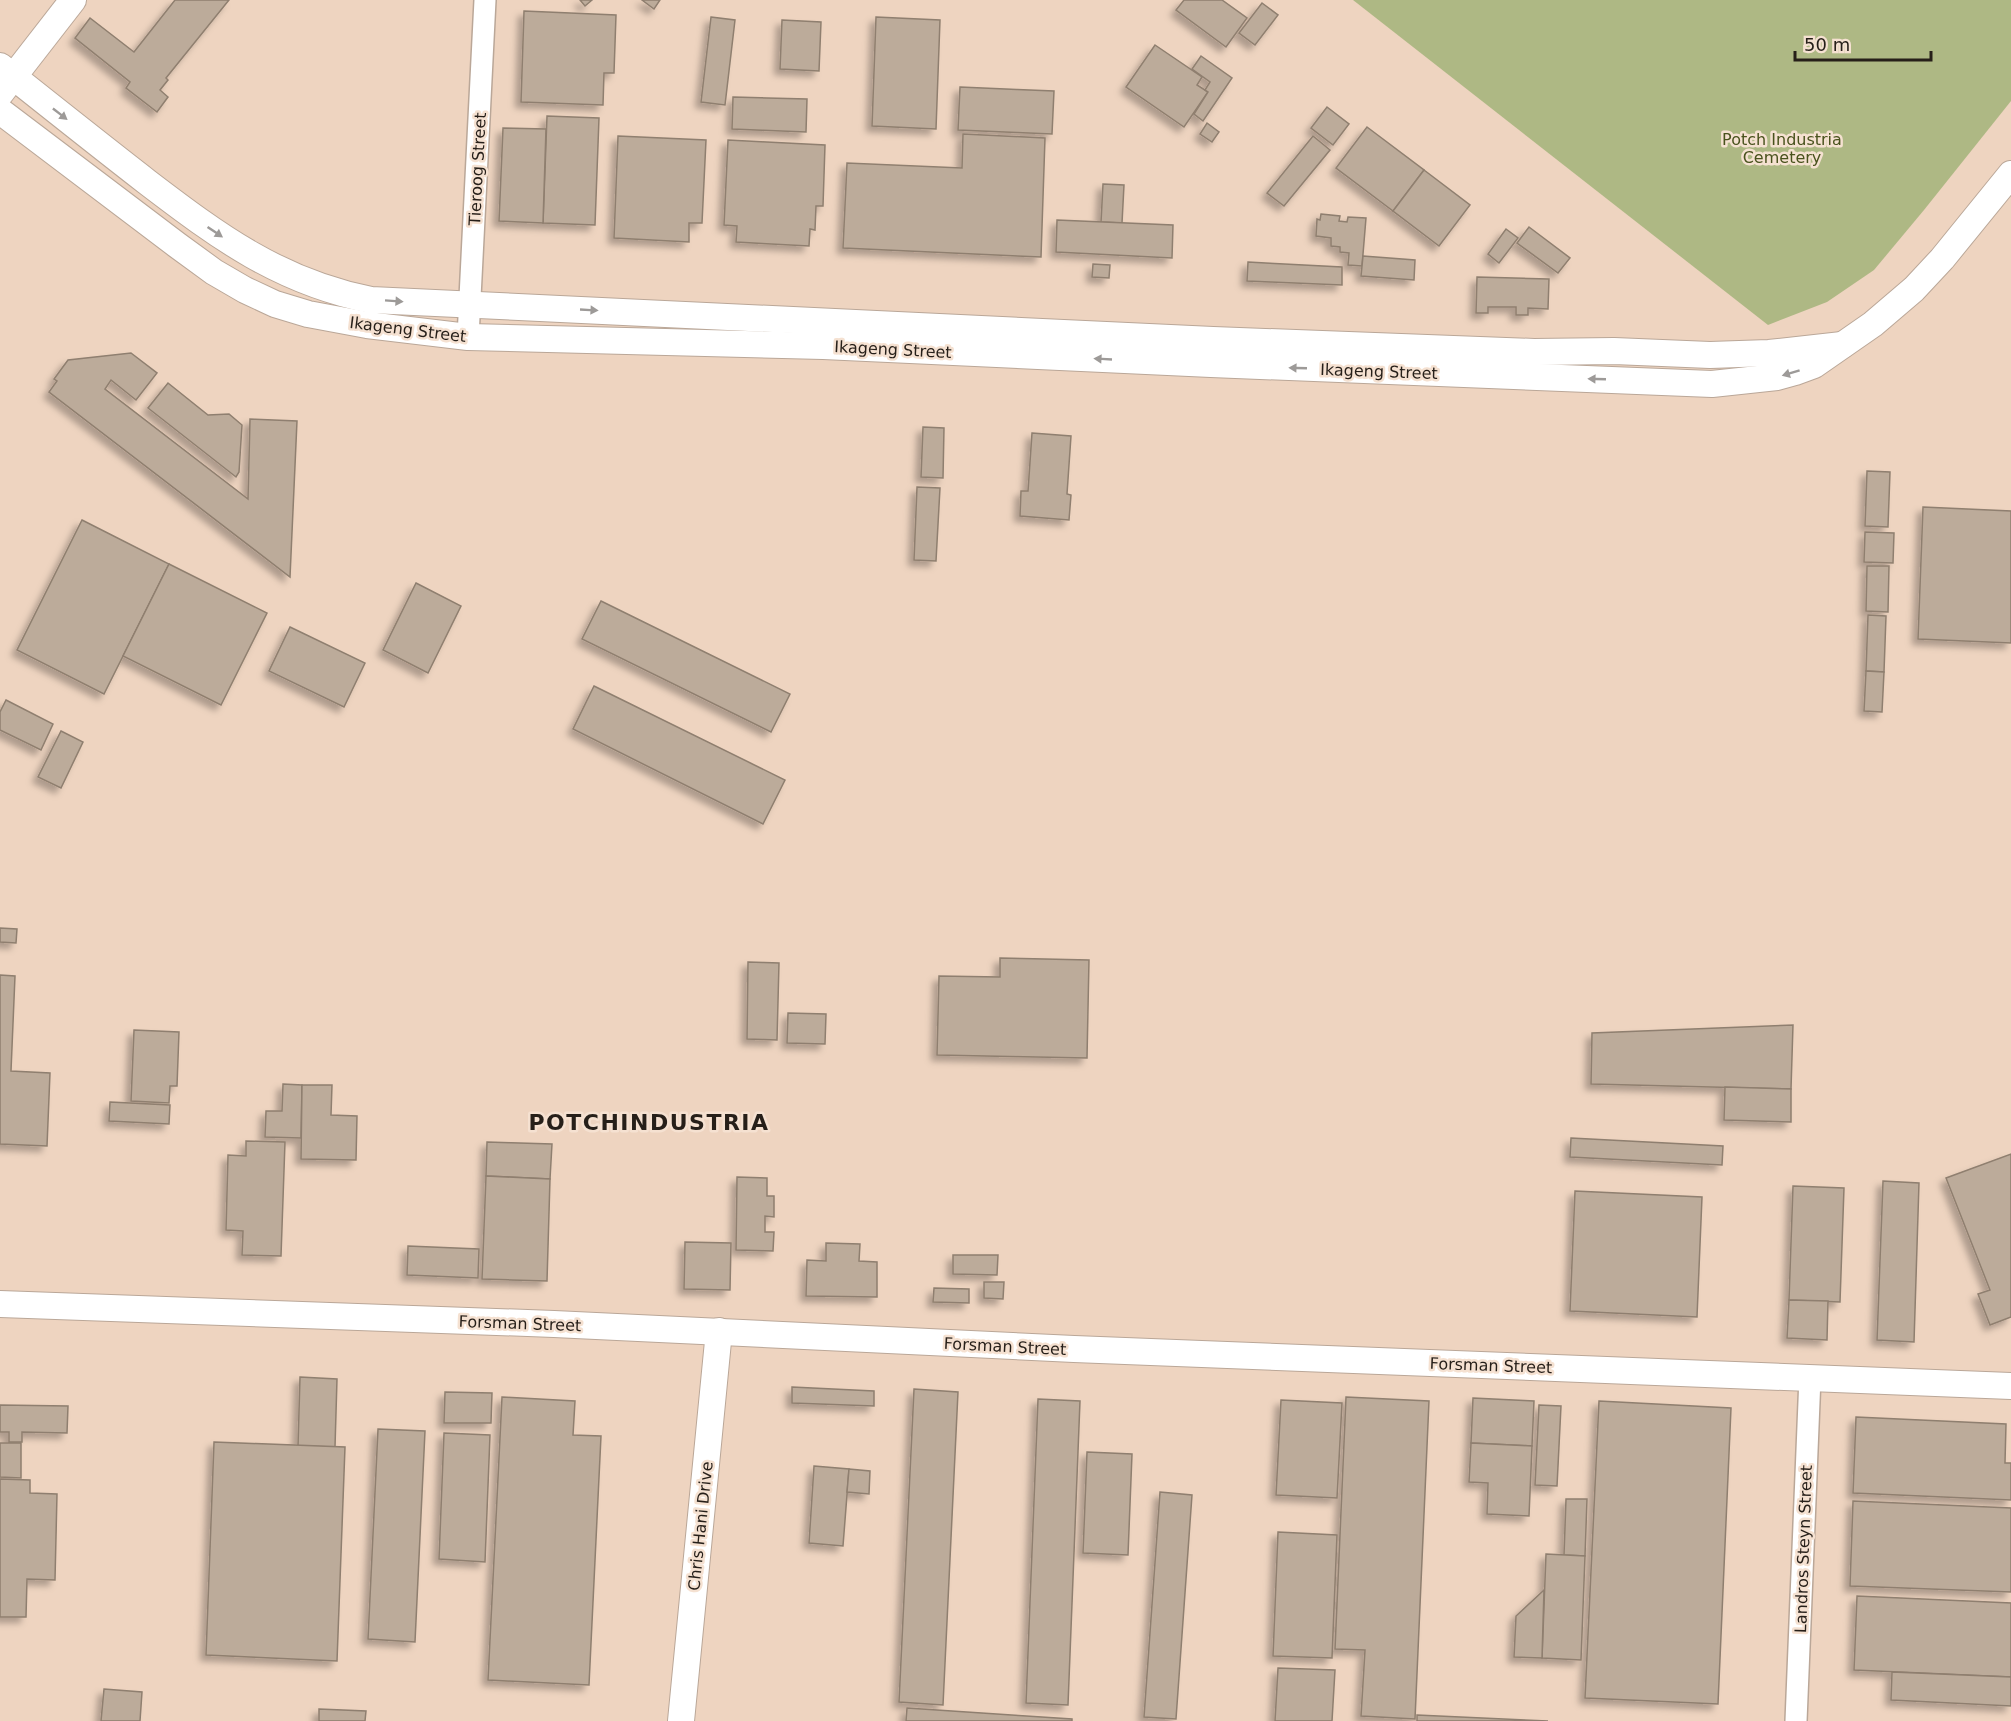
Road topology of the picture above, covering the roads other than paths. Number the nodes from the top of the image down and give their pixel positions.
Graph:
1 (73, 0) edge
2 (485, 0) edge
3 (5, 79) edge
4 (0, 111) edge
5 (2011, 174) edge
6 (470, 304) junction
7 (722, 316) junction
8 (468, 337) junction
9 (721, 343) junction
10 (1842, 345) junction
11 (0, 1304) edge
12 (719, 1331) junction
13 (1810, 1377) junction
14 (2011, 1386) edge
15 (681, 1721) edge
16 (1796, 1721) edge

1 - 3 street
2 - 6 street, Tieroog Street
3 -> 6 street, Ikageng Street
4 - 8 street, Ikageng Street
5 - 10 street, Ikageng Street
6 -> 7 street, Ikageng Street
6 - 8 street, Tieroog Street
7 - 9 street
7 - 10 street, Ikageng Street
8 - 9 street, Ikageng Street
10 -> 9 street, Ikageng Street
11 - 12 street, Forsman Street
12 - 13 street, Forsman Street
12 - 15 street, Chris Hani Drive
13 - 14 street, Forsman Street
13 - 16 street, Landros Steyn Street

